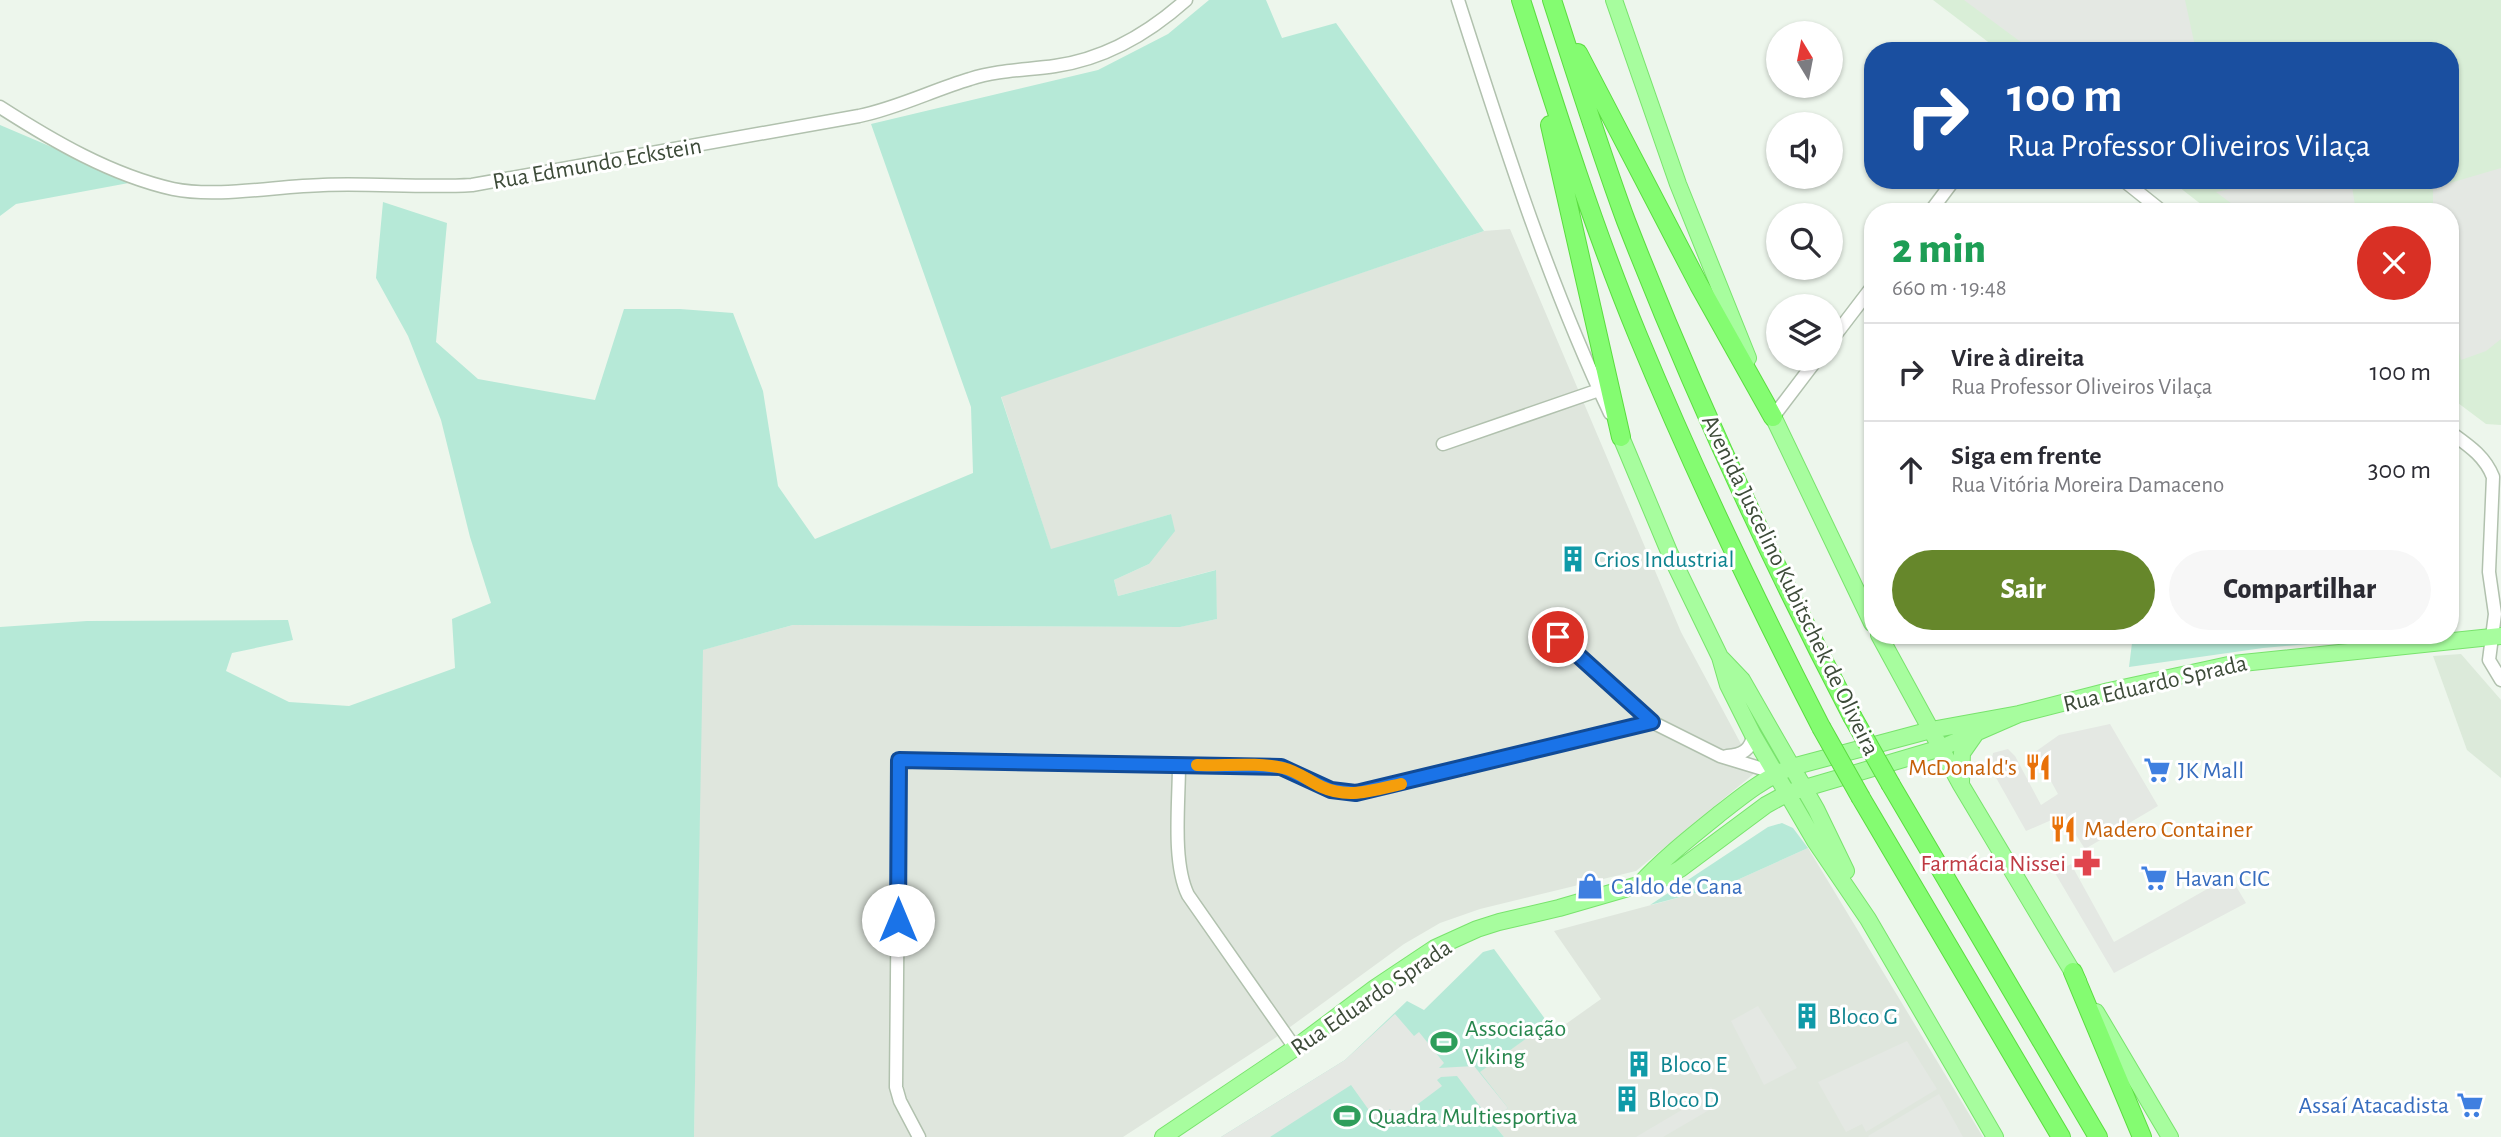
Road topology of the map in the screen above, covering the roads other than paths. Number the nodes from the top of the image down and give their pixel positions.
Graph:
1 (1186, 0) edge
2 (1458, 0) edge
3 (1518, 0) edge
4 (1614, 0) edge
5 (1554, 5) edge
6 (0, 107) edge
7 (2134, 189) edge
8 (2152, 203) edge
9 (1864, 297) edge
10 (1843, 325) edge
11 (1808, 371) edge
12 (1599, 390) junction
13 (1773, 417) junction
14 (1621, 437) junction
15 (2459, 439) edge
16 (1443, 444) dead end
17 (1864, 606) edge
18 (1558, 637) dead end
19 (2496, 637) edge
20 (2459, 641) edge
21 (1884, 644) edge
22 (2428, 644) edge
23 (1720, 657) junction
24 (2501, 680) edge
25 (2019, 715) junction
26 (1652, 722) junction
27 (1931, 730) junction
28 (1976, 733) junction
29 (1753, 735) junction
30 (1941, 748) junction
31 (1720, 756) junction
32 (1179, 765) junction
33 (1792, 767) junction
34 (1776, 773) junction
35 (1961, 785) junction
36 (1795, 790) junction
37 (1638, 885) junction
38 (2073, 972) junction
39 (1295, 1048) junction
40 (919, 1137) edge
41 (1163, 1137) edge
42 (1995, 1137) edge
43 (2060, 1137) edge
44 (2098, 1137) edge
45 (2142, 1137) edge
46 (2170, 1137) edge

1 - 6 street, Rua Edmundo Eckstein
2 - 12 street
3 - 14 highway
3 - 43 highway, Avenida Juscelino Kubitschek de Oliveira, bridge
4 - 13 main road
5 - 13 highway
5 - 44 highway, Avenida Juscelino Kubitschek de Oliveira, bridge
7 - 8 street
9 - 10 street
11 - 13 street
12 - 14 street
12 - 16 street
13 - 17 main road
14 - 23 main road
15 - 19 street
18 - 26 street
19 - 20 main road, Rua Eduardo Sprada
19 - 24 street
21 - 27 main road
22 - 25 main road, Rua Eduardo Sprada
23 - 29 main road
23 - 33 main road
25 - 27 main road, Rua Eduardo Sprada
25 - 28 main road, Rua Eduardo Sprada
26 - 31 street
26 - 32 street
27 - 30 main road
27 - 33 main road, Rua Eduardo Sprada
28 - 30 main road, Rua Eduardo Sprada
28 - 35 main road
29 - 31 street
29 - 34 main road
30 - 35 main road
30 - 36 main road, Rua Eduardo Sprada
31 - 34 street
32 - 39 street
32 - 40 street
33 - 34 main road, Rua Eduardo Sprada
33 - 36 main road
34 - 36 main road
34 - 37 main road, Rua Eduardo Sprada
35 - 38 main road
36 - 37 main road, Rua Eduardo Sprada
36 - 42 main road
37 - 39 main road, Rua Eduardo Sprada
38 - 45 highway
38 - 46 main road
39 - 41 main road, Rua Eduardo Sprada

